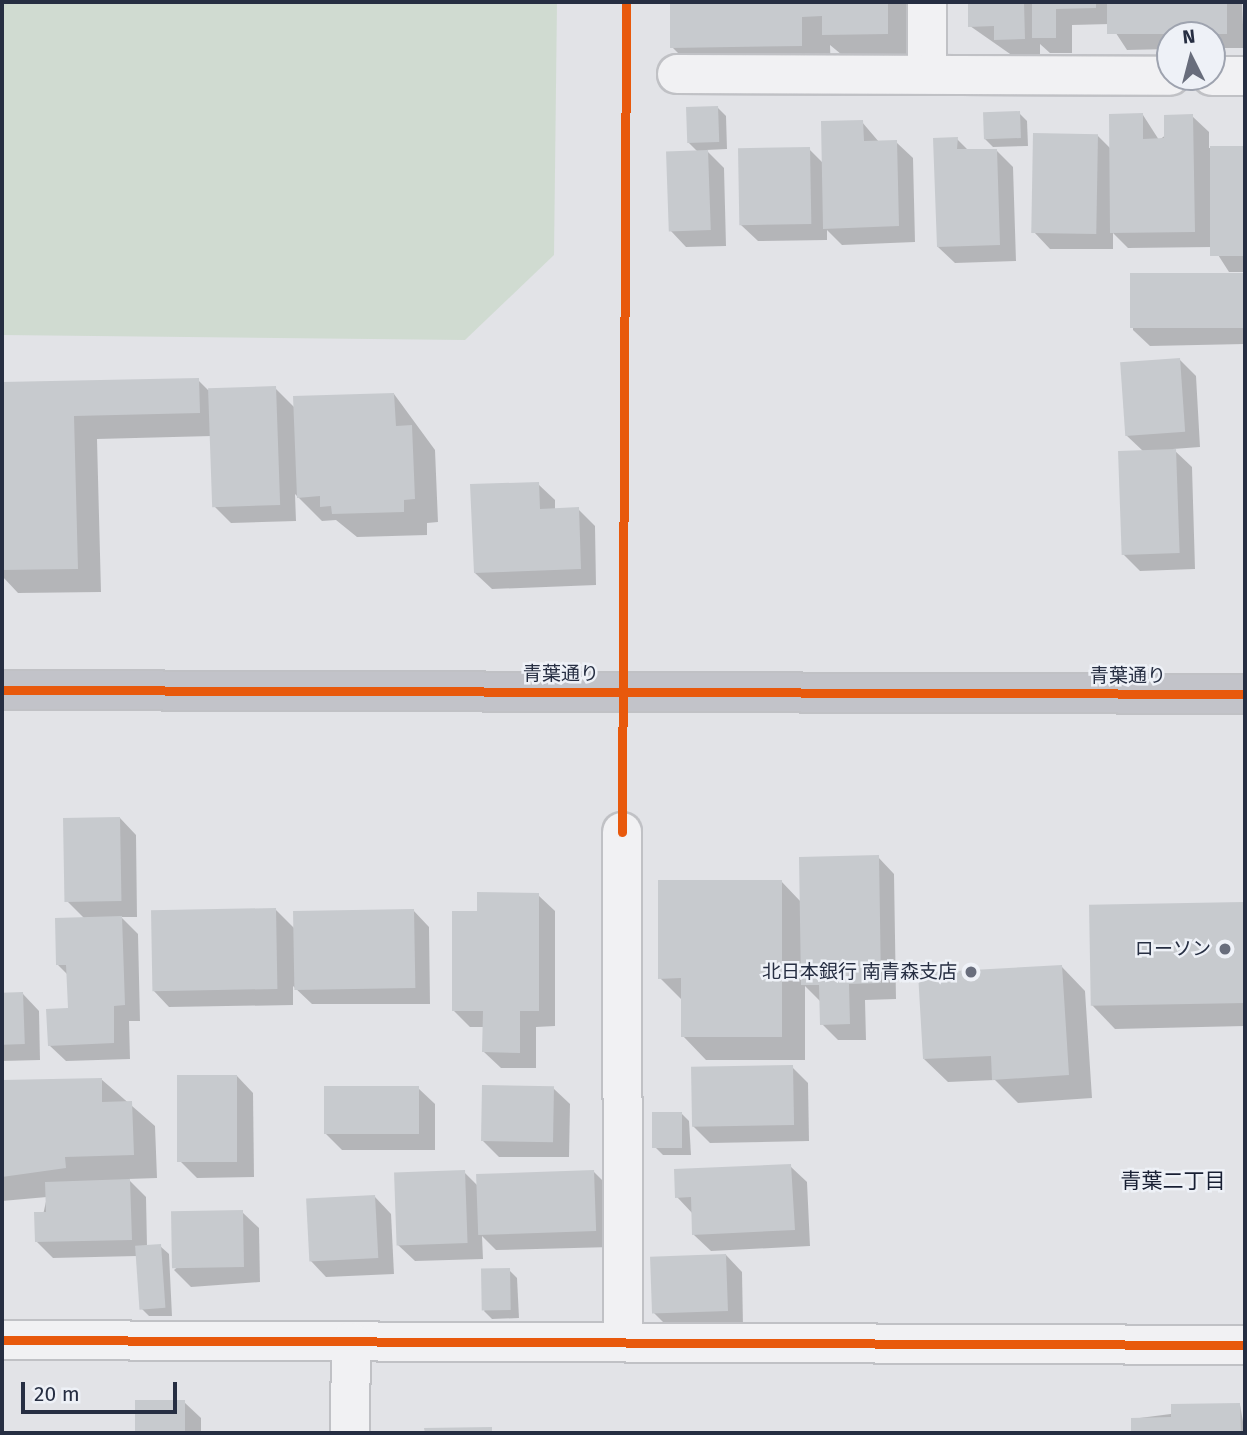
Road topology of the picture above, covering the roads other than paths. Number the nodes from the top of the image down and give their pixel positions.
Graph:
1 (927, 2) edge
2 (677, 74) dead end
3 (927, 74) junction
4 (1156, 76) edge
5 (1226, 76) edge
6 (1245, 76) edge
7 (2, 690) edge
8 (1245, 694) edge
9 (622, 832) dead end
10 (2, 1340) edge
11 (351, 1342) junction
12 (624, 1342) junction
13 (1245, 1345) edge
14 (350, 1433) edge

1 - 3 street
2 - 3 street
3 - 4 street
5 - 6 street
7 - 8 street, 青葉通り
9 - 12 street
10 - 11 street
11 - 12 street
11 - 14 street
12 - 13 street

